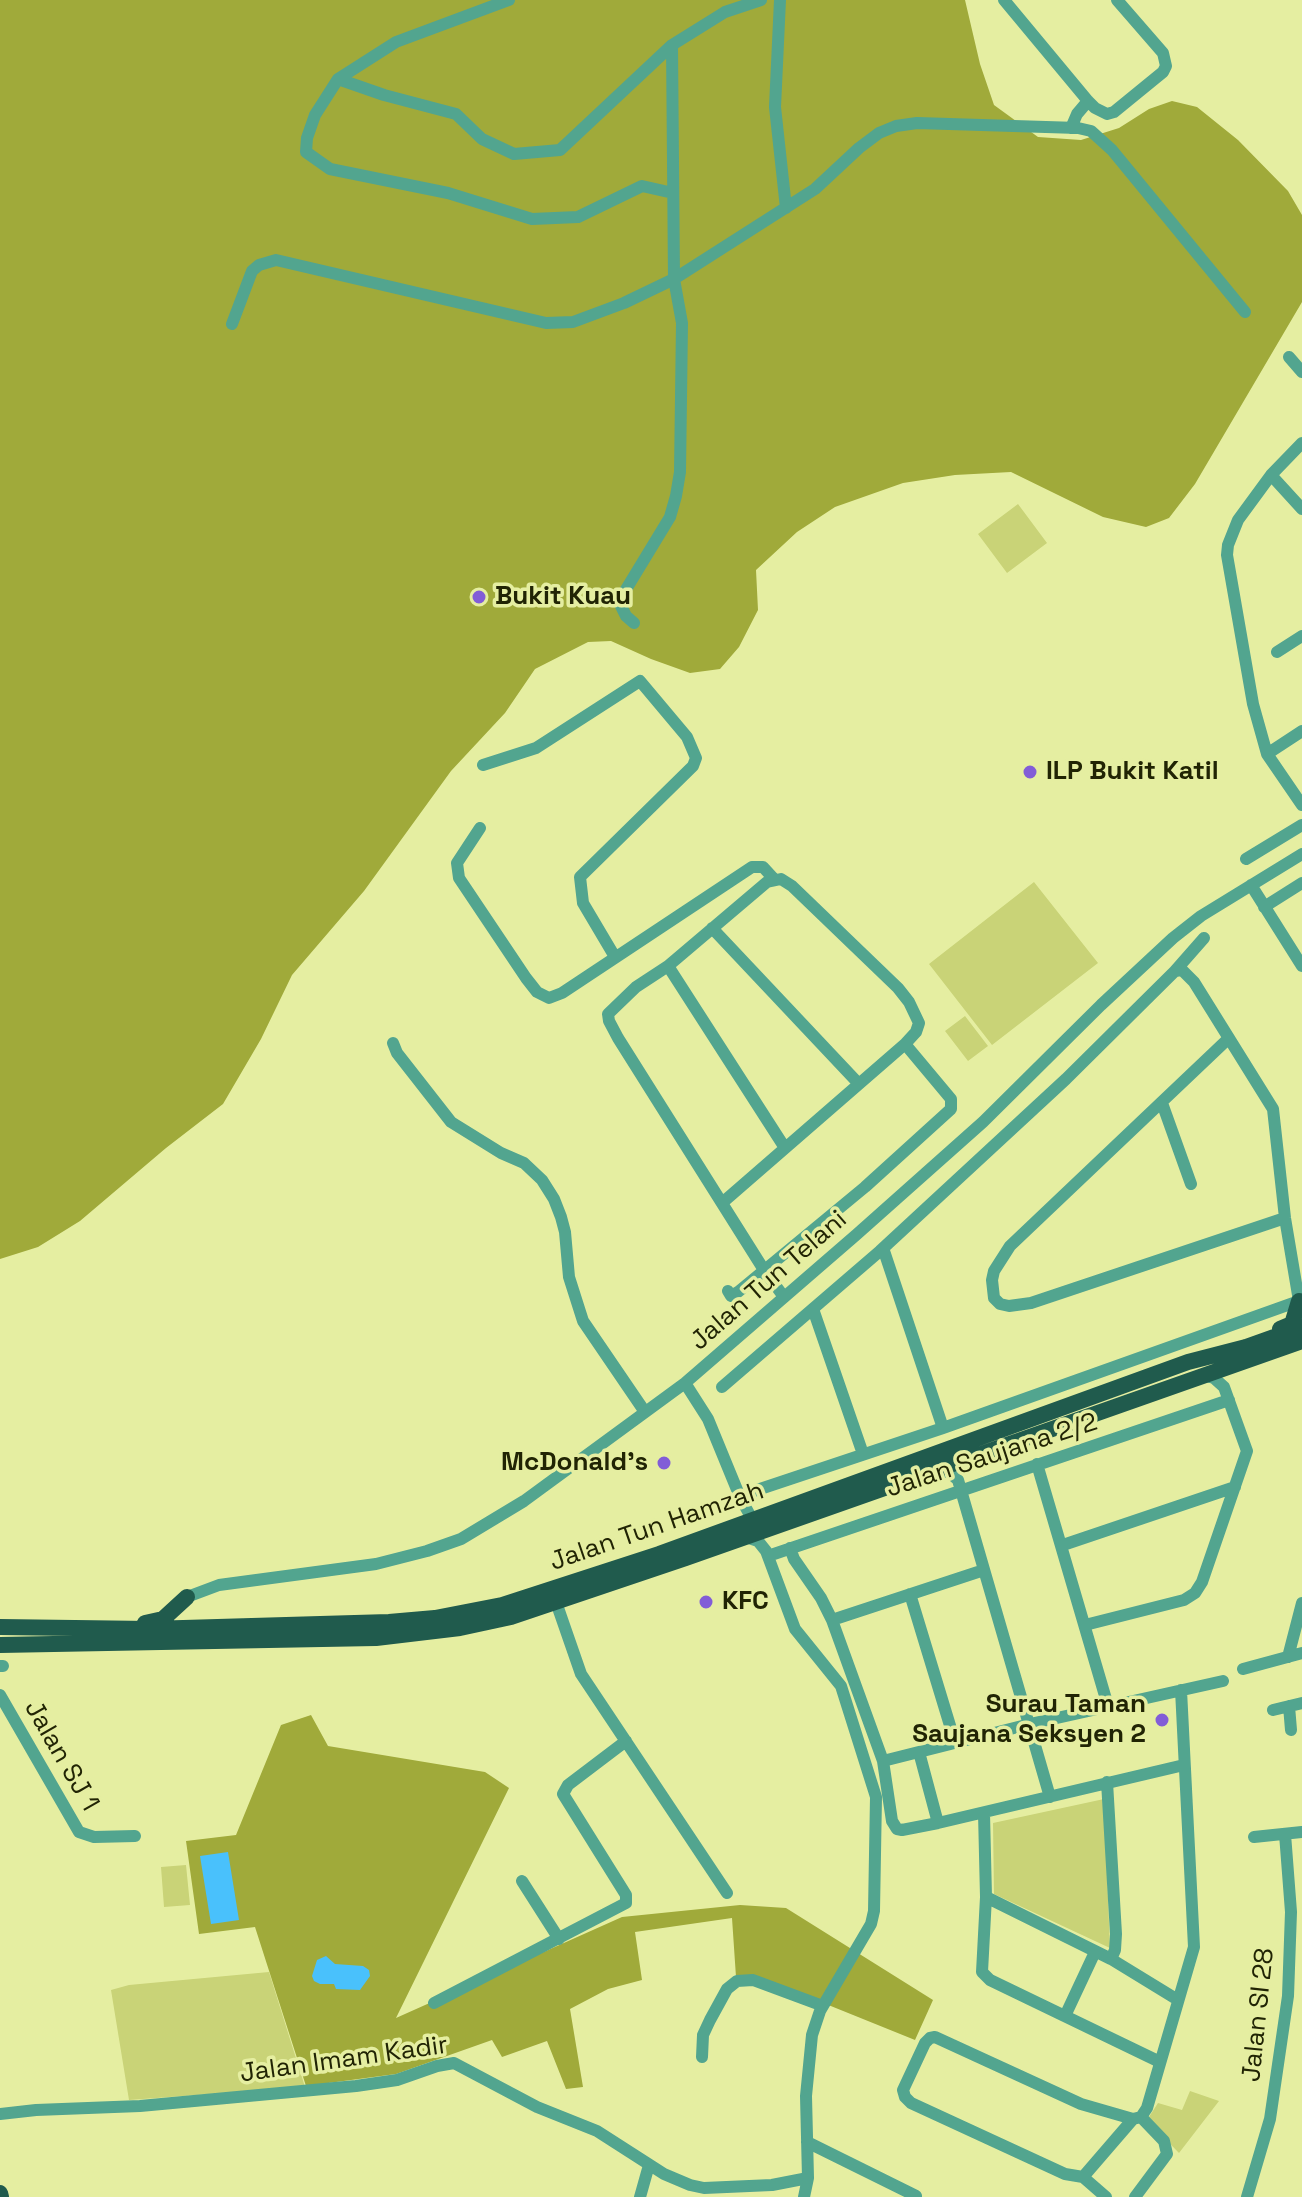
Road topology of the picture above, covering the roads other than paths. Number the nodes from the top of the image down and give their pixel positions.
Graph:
1 (509, 0) edge
2 (761, 0) edge
3 (780, 0) edge
4 (1004, 0) edge
5 (1117, 0) edge
6 (672, 45) junction
7 (338, 79) junction
8 (1092, 104) junction
9 (1077, 128) junction
10 (673, 193) junction
11 (786, 208) junction
12 (674, 279) junction
13 (1245, 312) dead end
14 (232, 324) dead end
15 (1289, 357) dead end
16 (1302, 372) edge
17 (1302, 443) edge
18 (1271, 475) junction
19 (1302, 509) edge
20 (634, 623) dead end
21 (1302, 636) edge
22 (1277, 652) dead end
23 (1302, 731) edge
24 (1267, 754) junction
25 (483, 765) dead end
26 (1302, 805) edge
27 (1302, 825) edge
28 (480, 828) dead end
29 (1302, 854) edge
30 (1246, 859) dead end
31 (774, 879) junction
32 (1302, 883) edge
33 (1251, 885) junction
34 (1264, 907) junction
35 (712, 928) junction
36 (1204, 938) dead end
37 (615, 957) junction
38 (668, 966) junction
39 (1302, 966) edge
40 (1175, 971) junction
41 (1229, 1038) junction
42 (393, 1043) dead end
43 (905, 1044) junction
44 (859, 1084) junction
45 (1162, 1103) junction
46 (785, 1148) junction
47 (1191, 1184) dead end
48 (722, 1203) junction
49 (1285, 1218) junction
50 (883, 1248) junction
51 (764, 1270) junction
52 (728, 1291) dead end
53 (784, 1297) junction
54 (1301, 1302) edge
55 (813, 1309) junction
56 (1302, 1327) edge
57 (1302, 1341) edge
58 (1188, 1362) junction
59 (1237, 1362) junction
60 (1200, 1375) junction
61 (685, 1383) junction
62 (722, 1387) dead end
63 (1224, 1387) junction
64 (1229, 1400) junction
65 (645, 1412) junction
66 (943, 1428) junction
67 (863, 1454) junction
68 (970, 1457) junction
69 (1037, 1464) junction
70 (937, 1469) junction
71 (960, 1484) junction
72 (1235, 1487) junction
73 (754, 1491) dead end
74 (752, 1519) junction
75 (777, 1526) junction
76 (746, 1537) junction
77 (1063, 1545) junction
78 (790, 1548) junction
79 (767, 1553) junction
80 (984, 1570) junction
81 (910, 1594) junction
82 (187, 1597) junction
83 (556, 1602) junction
84 (1302, 1603) edge
85 (832, 1620) junction
86 (1085, 1625) junction
87 (0, 1627) edge
88 (79, 1627) junction
89 (269, 1627) junction
90 (0, 1645) edge
91 (1296, 1655) edge
92 (1243, 1669) dead end
93 (1302, 1669) edge
94 (1223, 1681) dead end
95 (1181, 1690) junction
96 (0, 1695) edge
97 (1296, 1705) edge
98 (1108, 1706) junction
99 (1273, 1710) dead end
100 (1030, 1724) junction
101 (1291, 1730) dead end
102 (626, 1741) junction
103 (955, 1742) junction
104 (919, 1752) junction
105 (883, 1761) junction
106 (1184, 1765) junction
107 (1107, 1782) junction
108 (1050, 1797) junction
109 (984, 1813) junction
110 (938, 1823) junction
111 (894, 1825) junction
112 (876, 1832) junction
113 (1302, 1832) edge
114 (1285, 1834) junction
115 (135, 1836) dead end
116 (1254, 1837) dead end
117 (522, 1881) dead end
118 (727, 1893) dead end
119 (986, 1897) junction
120 (1296, 1911) edge
121 (559, 1939) junction
122 (1095, 1952) junction
123 (1111, 1959) junction
124 (1288, 1996) junction
125 (1302, 1999) edge
126 (1178, 2000) junction
127 (434, 2003) dead end
128 (823, 2006) junction
129 (1065, 2016) junction
130 (702, 2057) dead end
131 (1160, 2062) junction
132 (0, 2114) edge
133 (1137, 2118) junction
134 (807, 2142) junction
135 (649, 2165) junction
136 (1083, 2177) junction
137 (808, 2178) junction
138 (916, 2196) edge
139 (640, 2197) edge
140 (804, 2197) edge
141 (1106, 2197) edge
142 (1135, 2197) edge
143 (1247, 2197) edge

1 - 7 street
2 - 6 street
3 - 11 street
4 - 8 street
5 - 8 street
6 - 7 street
6 - 10 street
7 - 10 street
8 - 9 street
9 - 11 street
9 - 13 street
10 - 12 street
11 - 12 street
12 - 14 street
12 - 20 street
15 - 16 street
17 - 18 street
18 - 19 street
18 - 24 street
21 - 22 street
23 - 24 street
24 - 26 street
25 - 37 street
27 - 30 street
28 - 37 street
29 - 33 street, Jalan Tun Telani
31 - 35 street
31 - 37 street
31 - 43 street
32 - 34 street
33 - 34 street
33 - 53 street, Jalan Tun Telani
34 - 39 street
35 - 38 street
35 - 44 street
36 - 40 street
38 - 46 street
38 - 48 street
40 - 41 street
40 - 50 street
41 - 45 street
41 - 49 street
42 - 65 street
43 - 44 street
43 - 51 street
44 - 46 street
45 - 47 street
45 - 49 street
46 - 48 street
48 - 51 street
49 - 54 street
50 - 55 street
50 - 66 street
51 - 52 street
51 - 53 street
53 - 61 street, Jalan Tun Telani
54 - 58 main road
54 - 66 street
55 - 62 street
55 - 67 street
56 - 58 main road, Jalan Tun Hamzah
57 - 59 main road, Jalan Tun Hamzah
58 - 74 main road, Jalan Tun Hamzah
59 - 60 main road, Jalan Tun Hamzah
59 - 63 street
60 - 63 street
60 - 68 main road, Jalan Tun Hamzah
61 - 65 street, Jalan Tun Telani
61 - 74 street
63 - 64 street
64 - 69 street, Jalan Saujana 2/2
64 - 72 street
65 - 82 street, Jalan Tun Telani
66 - 67 street
67 - 73 street
68 - 70 main road, Jalan Tun Hamzah
68 - 71 street
69 - 71 street, Jalan Saujana 2/2
69 - 77 street
70 - 71 street
70 - 75 main road, Jalan Tun Hamzah
71 - 78 street, Jalan Saujana 2/2
71 - 80 street
72 - 77 street
72 - 86 street
74 - 89 main road, Jalan Tun Hamzah
75 - 76 main road, Jalan Tun Hamzah
75 - 79 street
76 - 79 street
76 - 83 main road, Jalan Tun Hamzah
77 - 86 street
78 - 79 street, Jalan Saujana 2/2
78 - 85 street
79 - 112 street
80 - 81 street
80 - 100 street
81 - 85 street
81 - 103 street
82 - 88 main road
82 - 89 main road
83 - 90 main road, Jalan Tun Hamzah
83 - 102 street
84 - 91 street
85 - 105 street
86 - 98 street
87 - 88 main road, Jalan Tun Hamzah
88 - 89 main road, Jalan Tun Hamzah
91 - 92 street
91 - 93 street
94 - 95 street
95 - 98 street
95 - 106 street
96 - 115 street, Jalan SJ 1
97 - 99 street
97 - 101 street
98 - 100 street
100 - 103 street
100 - 108 street
102 - 118 street
102 - 121 street
103 - 104 street
104 - 105 street
104 - 110 street
105 - 111 street
106 - 107 street
106 - 126 street
107 - 108 street
107 - 123 street
108 - 109 street
109 - 110 street
109 - 119 street
110 - 111 street
111 - 112 street
112 - 128 street
113 - 114 street
114 - 116 street
114 - 120 street, Jalan SI 28
117 - 121 street
119 - 122 street
119 - 129 street
120 - 124 street, Jalan SI 28
121 - 127 street
122 - 123 street
122 - 129 street
123 - 126 street
124 - 125 street
124 - 143 street, Jalan SI 28
126 - 131 street
128 - 130 street
128 - 134 street
129 - 131 street
131 - 133 street
132 - 135 street, Jalan Imam Kadir
133 - 136 street
133 - 136 street
133 - 142 street
134 - 137 street
134 - 138 street
135 - 137 street, Jalan Imam Kadir
135 - 139 street
136 - 141 street
137 - 140 street

